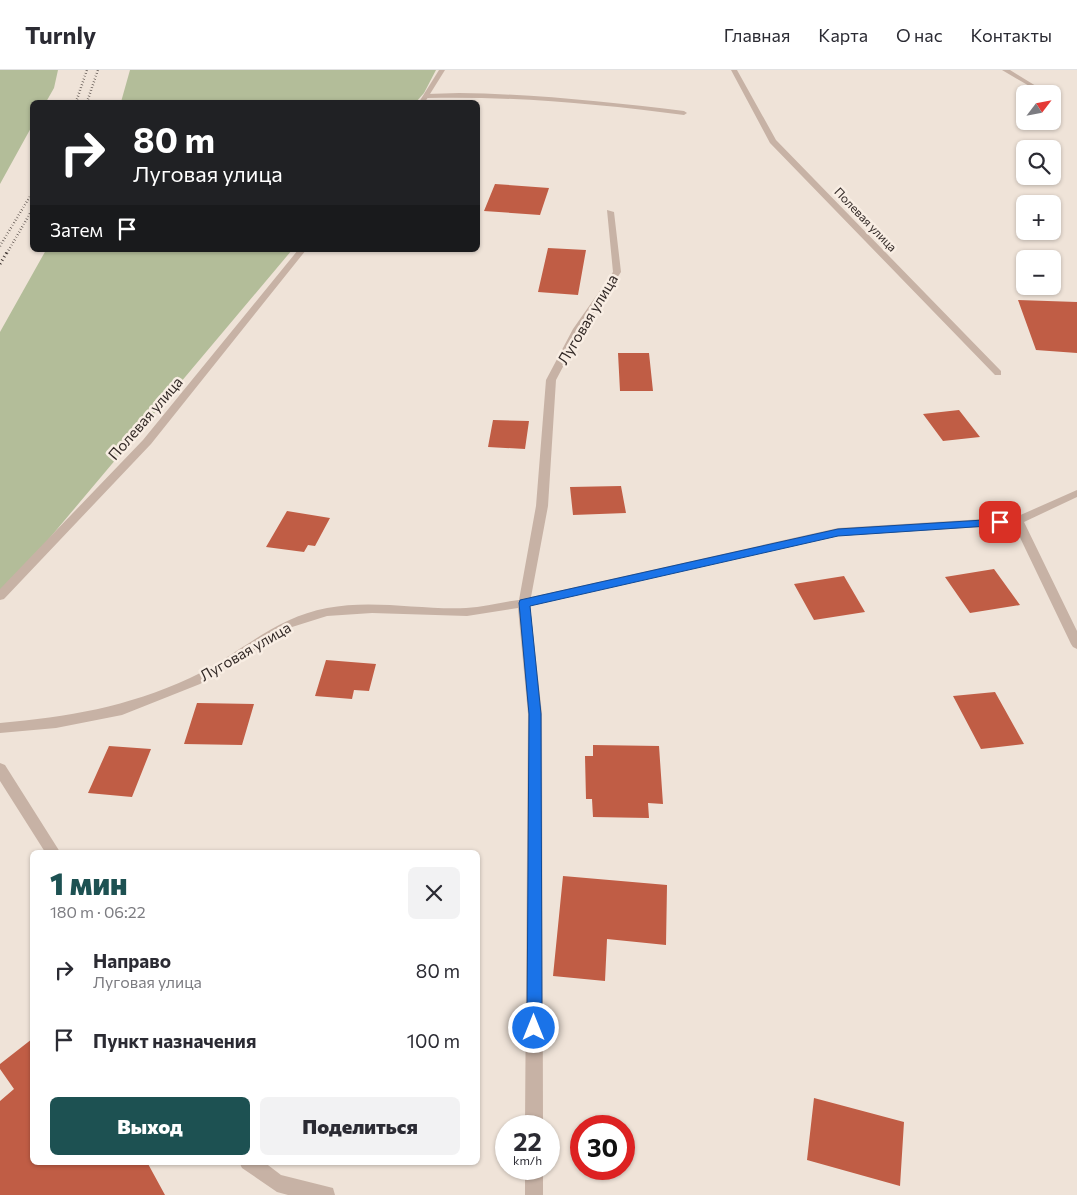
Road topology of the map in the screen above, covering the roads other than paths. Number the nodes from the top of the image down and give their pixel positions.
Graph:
1 (442, 70) edge
2 (734, 70) edge
3 (1005, 70) edge
4 (1031, 85) edge
5 (427, 96) junction
6 (424, 100) edge
7 (684, 113) dead end
8 (610, 212) dead end
9 (300, 252) edge
10 (998, 373) dead end
11 (1077, 493) edge
12 (1018, 521) junction
13 (0, 596) edge
14 (524, 603) junction
15 (1077, 644) edge
16 (0, 728) edge
17 (0, 769) edge
18 (52, 850) edge
19 (534, 1115) edge
20 (252, 1165) edge
21 (534, 1180) edge
22 (326, 1195) edge
23 (534, 1195) edge

1 - 5 street
2 - 10 street, Полевая улица
3 - 4 street
5 - 6 street
5 - 7 street
8 - 14 street, Луговая улица
9 - 13 street, Полевая улица
11 - 12 street, Луговая улица
12 - 14 street, Луговая улица
12 - 15 street
14 - 16 street, Луговая улица
14 - 19 street, Луговая улица
17 - 18 street
20 - 22 street
21 - 23 street

